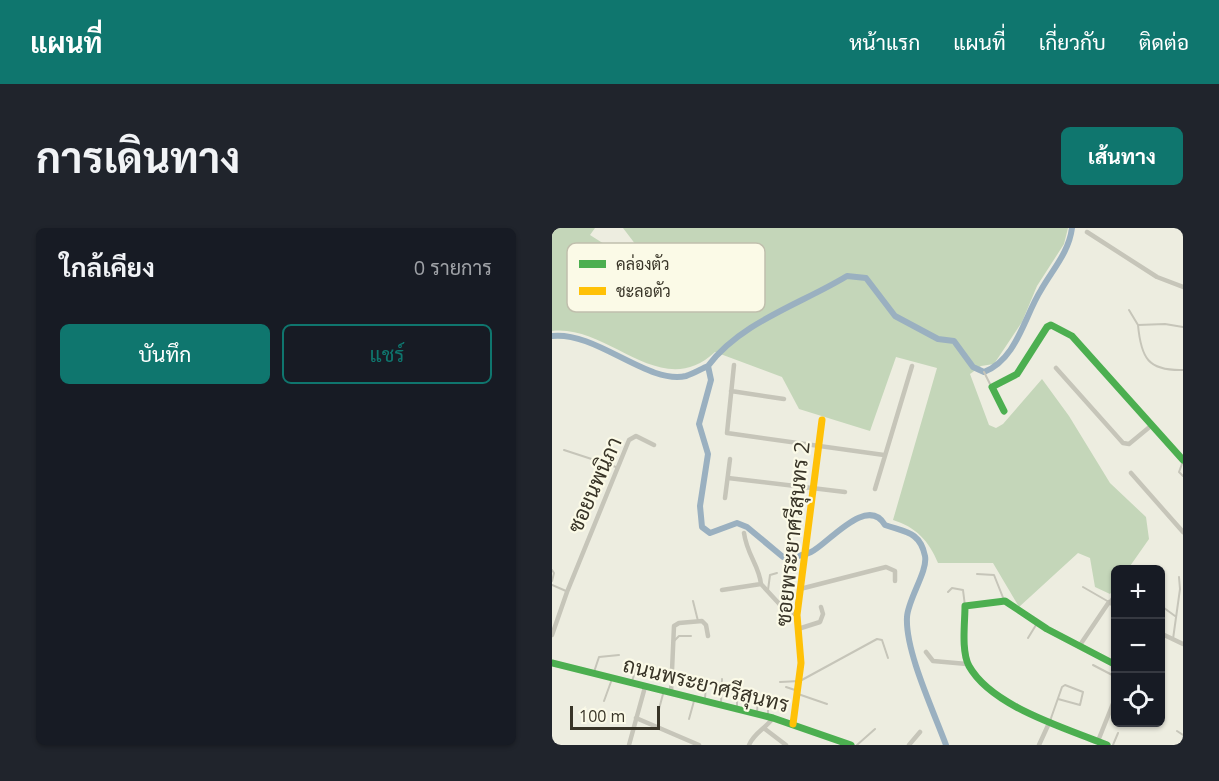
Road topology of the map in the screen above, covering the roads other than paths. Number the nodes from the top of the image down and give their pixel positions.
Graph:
1 (1087, 232) dead end
2 (1183, 287) edge
3 (1129, 310) dead end
4 (1138, 325) junction
5 (1183, 327) edge
6 (734, 365) dead end
7 (912, 366) dead end
8 (1056, 368) dead end
9 (1183, 370) edge
10 (984, 372) dead end
11 (992, 387) junction
12 (731, 391) junction
13 (784, 399) dead end
14 (1004, 411) dead end
15 (822, 420) dead end
16 (1152, 425) junction
17 (654, 445) dead end
18 (818, 447) junction
19 (564, 450) dead end
20 (884, 455) junction
21 (730, 459) dead end
22 (1183, 460) edge
23 (616, 467) junction
24 (1131, 473) dead end
25 (1183, 476) edge
26 (728, 478) junction
27 (813, 489) junction
28 (875, 489) dead end
29 (845, 492) dead end
30 (725, 498) dead end
31 (1183, 532) edge
32 (744, 533) dead end
33 (552, 570) edge
34 (777, 573) dead end
35 (977, 574) dead end
36 (1179, 577) dead end
37 (896, 580) dead end
38 (552, 581) edge
39 (762, 584) junction
40 (552, 585) edge
41 (1083, 587) dead end
42 (800, 589) junction
43 (722, 590) dead end
44 (768, 590) junction
45 (567, 592) junction
46 (948, 592) dead end
47 (1111, 599) edge
48 (1005, 601) junction
49 (693, 602) dead end
50 (1109, 602) junction
51 (965, 606) junction
52 (821, 607) dead end
53 (1165, 608) edge
54 (797, 615) junction
55 (1175, 616) junction
56 (698, 621) junction
57 (1037, 623) junction
58 (798, 629) junction
59 (552, 635) edge
60 (1165, 635) edge
61 (691, 636) dead end
62 (708, 636) dead end
63 (1028, 638) dead end
64 (1173, 639) junction
65 (672, 643) junction
66 (1183, 644) edge
67 (1080, 645) junction
68 (926, 652) dead end
69 (620, 655) dead end
70 (888, 658) dead end
71 (1111, 662) edge
72 (553, 663) edge
73 (638, 664) dead end
74 (967, 664) junction
75 (1093, 666) dead end
76 (552, 672) edge
77 (593, 675) junction
78 (1111, 675) edge
79 (612, 679) junction
80 (722, 679) dead end
81 (800, 681) junction
82 (737, 682) dead end
83 (780, 682) dead end
84 (632, 684) junction
85 (706, 686) dead end
86 (645, 687) junction
87 (786, 687) dead end
88 (667, 692) junction
89 (798, 692) junction
90 (695, 699) junction
91 (1058, 699) junction
92 (758, 700) dead end
93 (604, 701) dead end
94 (705, 701) junction
95 (768, 701) dead end
96 (827, 704) dead end
97 (721, 705) junction
98 (1111, 708) edge
99 (659, 709) dead end
100 (737, 709) junction
101 (757, 714) junction
102 (771, 717) junction
103 (636, 718) junction
104 (689, 719) dead end
105 (1050, 721) junction
106 (793, 724) junction
107 (765, 729) junction
108 (875, 729) dead end
109 (1177, 731) dead end
110 (920, 732) dead end
111 (1118, 733) dead end
112 (1183, 735) edge
113 (1098, 741) junction
114 (629, 745) edge
115 (699, 745) edge
116 (749, 745) edge
117 (786, 745) edge
118 (851, 745) edge
119 (857, 745) edge
120 (909, 745) edge
121 (1039, 745) edge
122 (1106, 745) edge
123 (1113, 745) edge

1 - 2 street
3 - 4 lane
4 - 5 lane
4 - 9 lane
6 - 12 street
7 - 20 street
8 - 16 street
10 - 11 lane
11 - 14 street
11 - 16 street
12 - 13 street
12 - 18 street
15 - 18 street, ซอยพระยาศรีสุนทร 2
16 - 22 street
17 - 23 street, ซอยนพนิภา
18 - 20 street
18 - 27 street, ซอยพระยาศรีสุนทร 2
19 - 23 lane
20 - 28 street
21 - 26 street
22 - 25 lane
23 - 45 street, ซอยนพนิภา
24 - 31 street
26 - 27 street
26 - 30 street
27 - 29 street
27 - 42 street, ซอยพระยาศรีสุนทร 2
32 - 39 street
33 - 38 lane
34 - 44 lane
35 - 48 lane
36 - 55 lane
37 - 42 street
39 - 43 street
39 - 44 street
40 - 45 lane
41 - 50 lane
42 - 54 street, ซอยพระยาศรีสุนทร 2
44 - 54 street
45 - 59 street, ซอยนพนิภา
46 - 51 lane
47 - 50 lane
48 - 51 street
48 - 57 street
49 - 56 lane
50 - 67 street
51 - 74 street
52 - 58 street
53 - 55 lane
54 - 58 street, ซอยพระยาศรีสุนทร 2
55 - 64 lane
56 - 62 street
56 - 65 street
57 - 63 lane
57 - 67 street
58 - 81 street, ซอยพระยาศรีสุนทร 2
60 - 64 street
61 - 65 lane
64 - 66 street
65 - 88 street
67 - 71 street
68 - 74 street
69 - 77 lane
70 - 81 lane
72 - 76 street
72 - 77 street, ถนนพระยาศรีสุนทร
73 - 84 lane
74 - 105 street
75 - 78 lane
77 - 79 street, ถนนพระยาศรีสุนทร
79 - 84 street, ถนนพระยาศรีสุนทร
79 - 93 lane
80 - 97 lane
81 - 83 lane
81 - 89 street, ซอยพระยาศรีสุนทร 2
82 - 100 lane
84 - 86 street, ถนนพระยาศรีสุนทร
85 - 94 lane
86 - 88 street, ถนนพระยาศรีสุนทร
86 - 103 street
87 - 89 lane
88 - 90 street, ถนนพระยาศรีสุนทร
88 - 99 lane
89 - 96 lane
89 - 106 street, ซอยพระยาศรีสุนทร 2
90 - 94 street, ถนนพระยาศรีสุนทร
90 - 104 lane
91 - 91 lane
91 - 105 lane
92 - 101 lane
94 - 97 street, ถนนพระยาศรีสุนทร
95 - 102 lane
97 - 100 street, ถนนพระยาศรีสุนทร
98 - 113 street
100 - 101 street, ถนนพระยาศรีสุนทร
101 - 102 street, ถนนพระยาศรีสุนทร
102 - 106 street, ถนนพระยาศรีสุนทร
102 - 107 street
103 - 114 street
103 - 115 street
105 - 113 street
105 - 121 street
106 - 118 street, ถนนพระยาศรีสุนทร
107 - 116 street
107 - 117 street
108 - 119 lane
109 - 112 lane
110 - 120 street
111 - 123 lane
113 - 122 street

